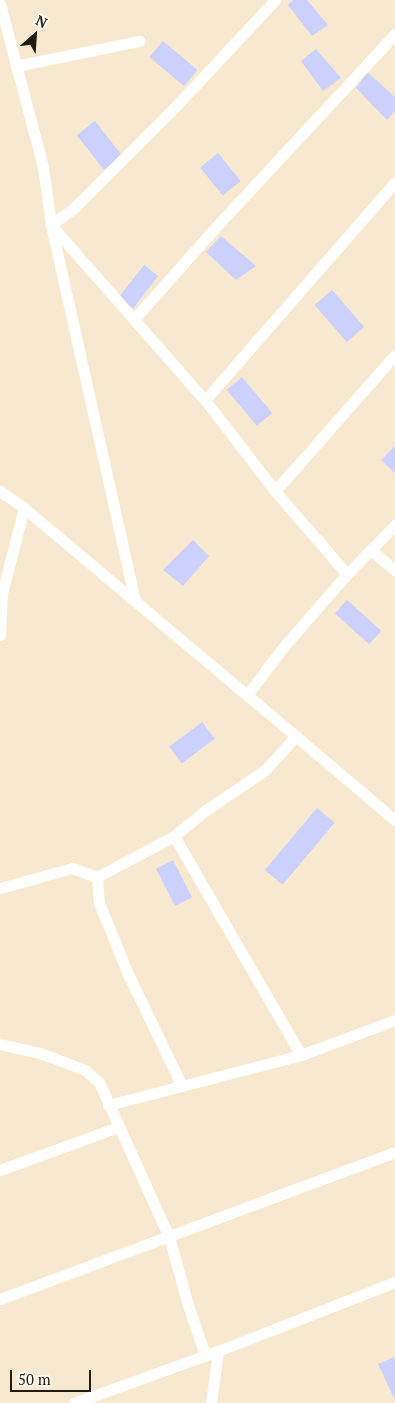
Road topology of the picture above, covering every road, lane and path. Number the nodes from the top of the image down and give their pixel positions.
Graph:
1 (275, 0) edge
2 (0, 4) edge
3 (395, 34) edge
4 (139, 41) dead end
5 (16, 66) junction
6 (395, 182) edge
7 (51, 225) junction
8 (134, 319) junction
9 (395, 355) edge
10 (205, 400) junction
11 (0, 491) edge
12 (275, 491) junction
13 (24, 508) junction
14 (395, 525) edge
15 (371, 550) junction
16 (395, 570) edge
17 (347, 574) junction
18 (1, 593) edge
19 (135, 602) junction
20 (0, 635) edge
21 (248, 694) junction
22 (296, 736) junction
23 (395, 820) edge
24 (174, 836) junction
25 (96, 877) junction
26 (0, 888) edge
27 (395, 1020) edge
28 (0, 1044) edge
29 (301, 1055) junction
30 (182, 1086) junction
31 (108, 1105) junction
32 (118, 1127) junction
33 (395, 1152) edge
34 (0, 1170) edge
35 (169, 1237) junction
36 (395, 1282) edge
37 (0, 1299) edge
38 (218, 1351) junction
39 (205, 1355) junction
40 (74, 1403) edge
41 (211, 1403) edge

1 - 7 street
2 - 5 street
3 - 8 street
4 - 5 street
5 - 7 street
6 - 10 street
7 - 8 street
7 - 19 street
8 - 10 street
9 - 12 street
10 - 12 street
11 - 13 street
12 - 17 street
13 - 18 street
13 - 19 street
14 - 15 street
15 - 16 street
15 - 17 street
17 - 21 street
18 - 20 street
19 - 21 street
21 - 22 street
22 - 23 street
22 - 24 street
24 - 25 street
24 - 29 street
25 - 26 street
25 - 30 street
27 - 29 street
28 - 31 street
29 - 30 street
30 - 31 street
31 - 32 street
32 - 34 street
32 - 35 street
33 - 35 street
35 - 37 street
35 - 39 street
36 - 38 street
38 - 39 street
38 - 41 street
39 - 40 street

